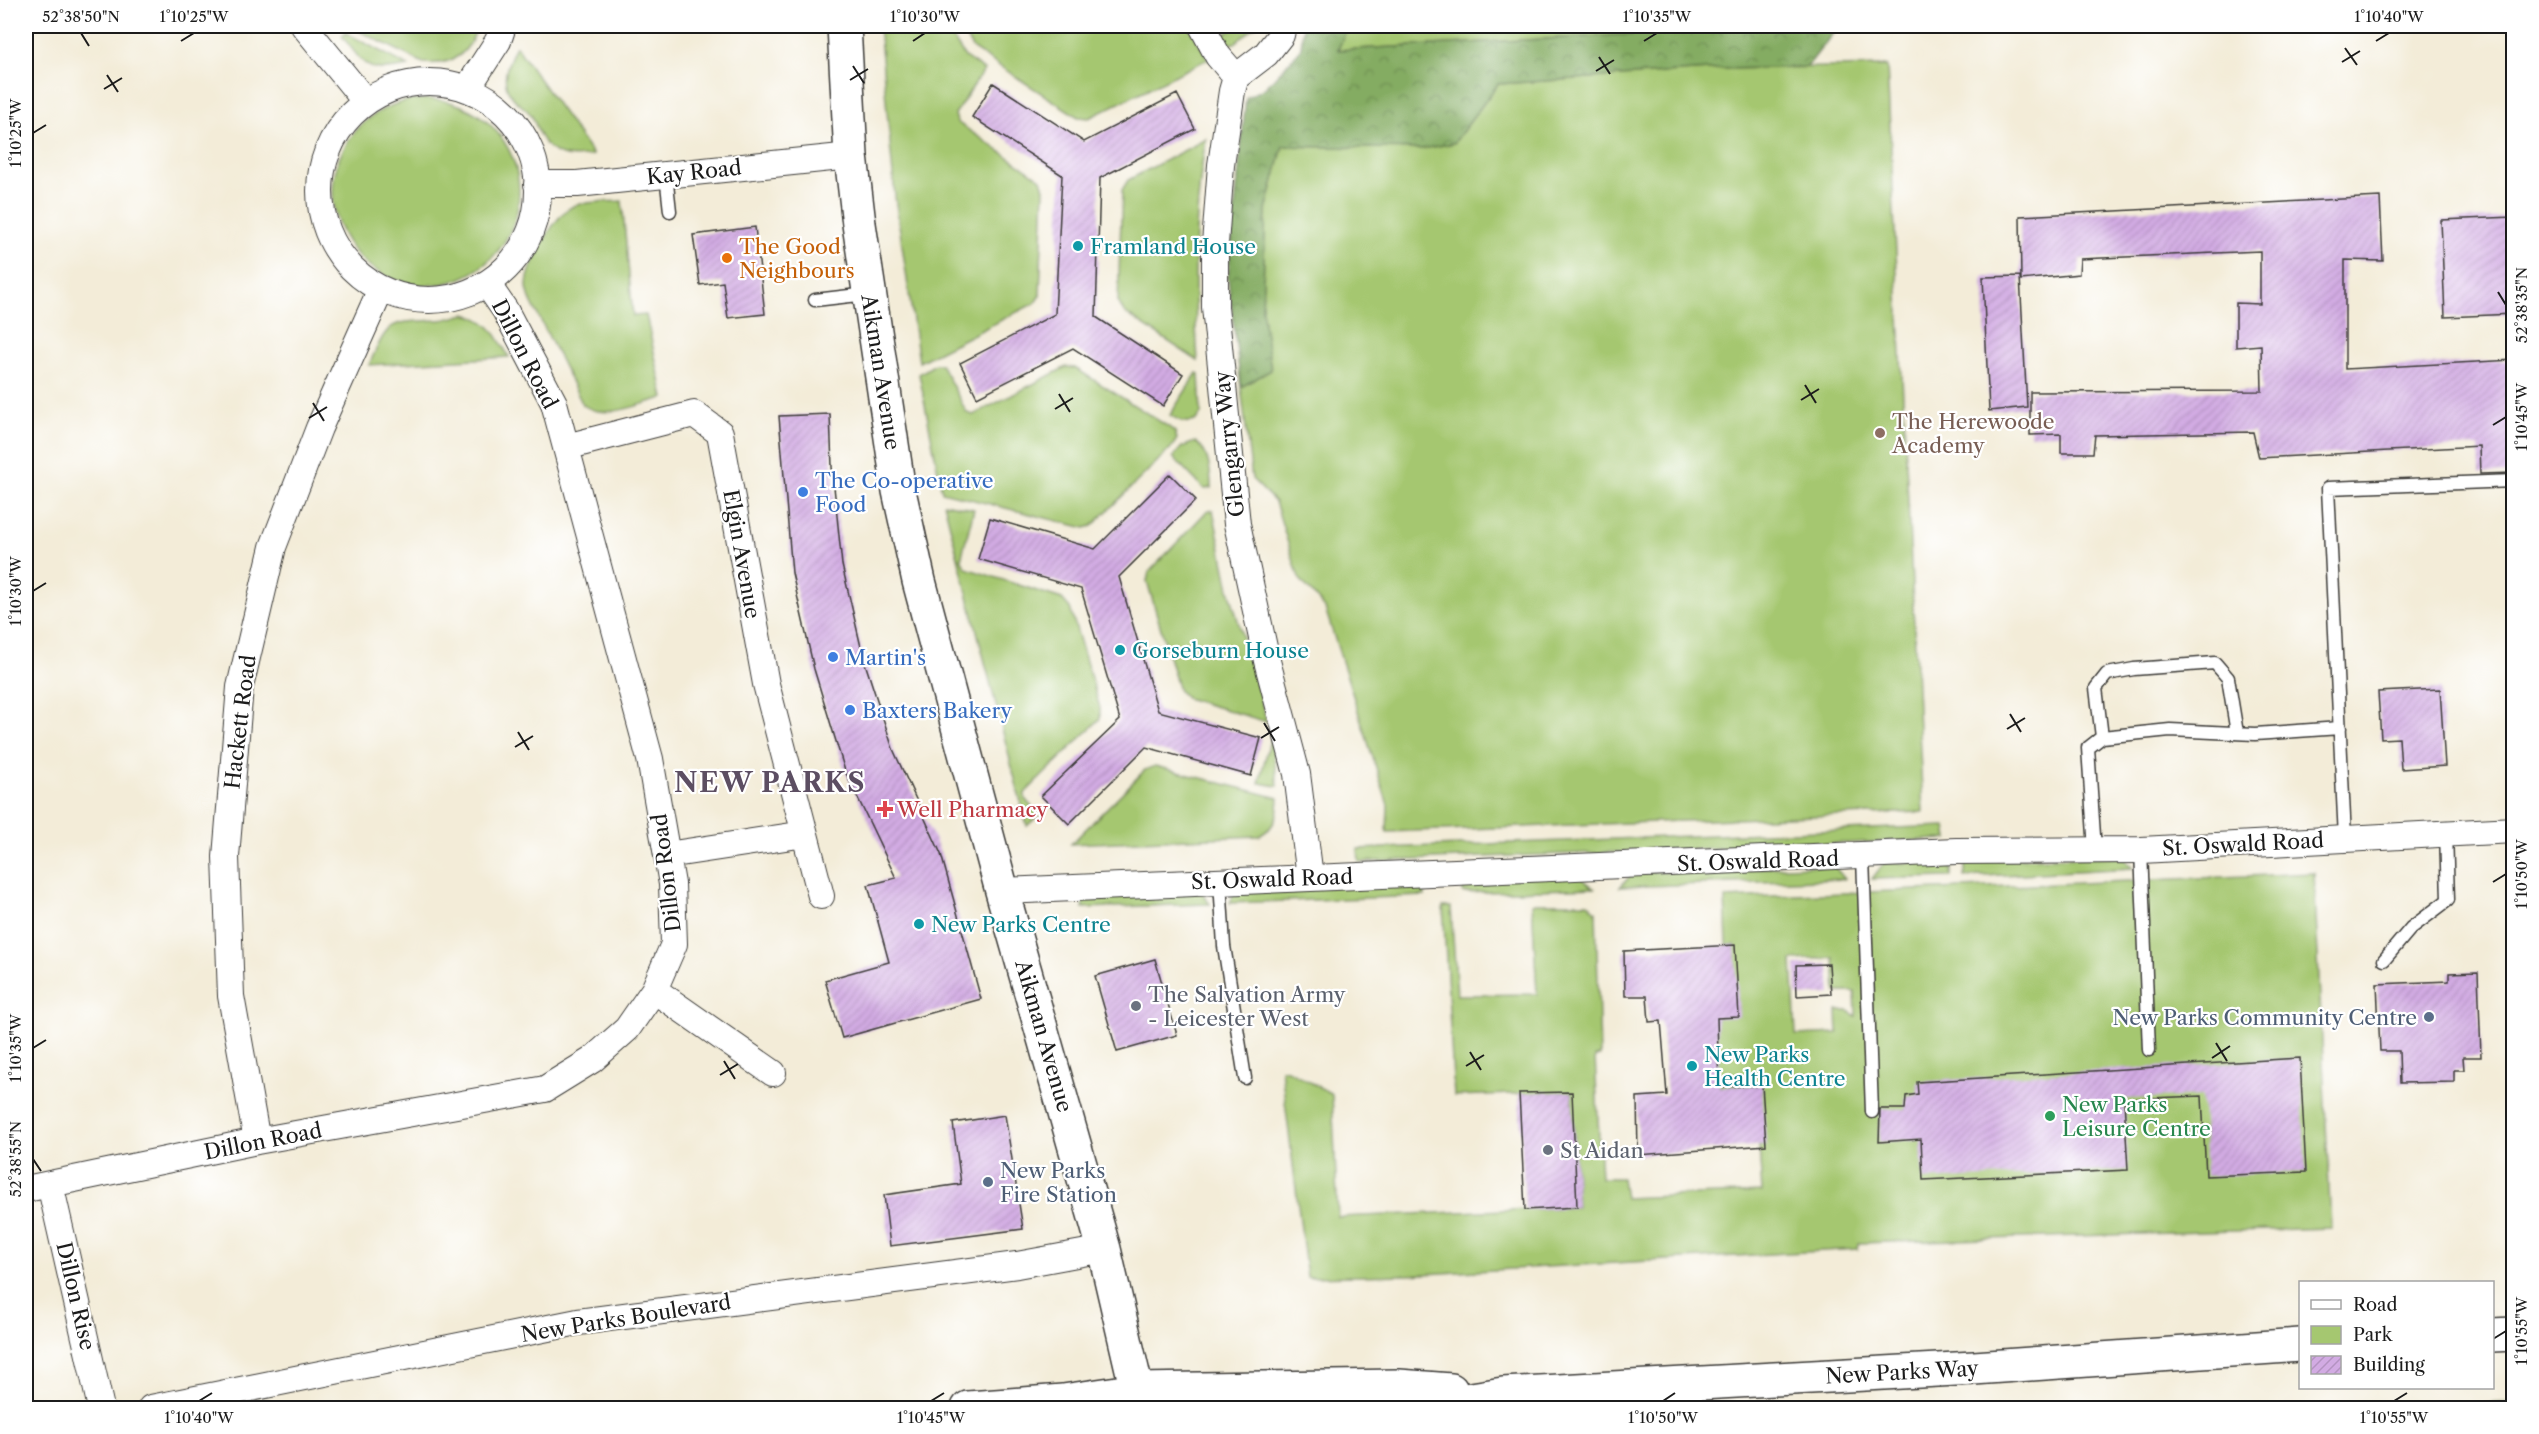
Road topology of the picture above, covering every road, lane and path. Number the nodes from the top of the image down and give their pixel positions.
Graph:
1 (304, 26) edge
2 (503, 26) edge
3 (844, 26) edge
4 (1202, 26) edge
5 (1283, 26) edge
6 (1236, 76) junction
7 (467, 89) junction
8 (366, 102) junction
9 (851, 156) junction
10 (666, 175) junction
11 (537, 184) junction
12 (670, 211) dead end
13 (488, 284) junction
14 (381, 289) junction
15 (869, 294) junction
16 (814, 300) dead end
17 (566, 447) junction
18 (2514, 481) edge
19 (2340, 728) junction
20 (2237, 733) junction
21 (2102, 737) junction
22 (2514, 830) edge
23 (2446, 831) junction
24 (805, 834) junction
25 (2345, 838) junction
26 (2095, 850) junction
27 (2141, 850) junction
28 (667, 855) junction
29 (1863, 857) junction
30 (1310, 877) junction
31 (1220, 881) junction
32 (1002, 891) junction
33 (821, 896) dead end
34 (2384, 960) dead end
35 (654, 990) junction
36 (2149, 1050) dead end
37 (773, 1073) dead end
38 (1245, 1078) dead end
39 (1872, 1112) dead end
40 (256, 1141) junction
41 (38, 1186) edge
42 (1104, 1249) junction
43 (2514, 1334) edge
44 (2494, 1335) edge
45 (2299, 1345) edge
46 (1503, 1394) junction
47 (1140, 1399) edge
48 (102, 1408) edge
49 (151, 1408) edge
50 (968, 1408) edge
51 (1414, 1408) edge

1 - 8 street
2 - 7 street
3 - 9 main road, Aikman Avenue
4 - 6 street
5 - 6 street
6 - 30 street, Glengarry Way
7 - 8 street
7 - 11 street
8 - 14 street
9 - 10 street, Kay Road
9 - 15 main road, Aikman Avenue
10 - 11 street, Kay Road
10 - 12 lane
11 - 13 street
13 - 14 street
13 - 17 street, Dillon Road
14 - 40 street, Hackett Road
15 - 16 lane
15 - 32 main road, Aikman Avenue
17 - 24 street, Elgin Avenue
17 - 28 street, Dillon Road
18 - 19 lane
19 - 20 lane
19 - 25 lane
20 - 21 lane
20 - 21 lane
21 - 26 lane
22 - 23 street, St. Oswald Road
23 - 25 street, St. Oswald Road
23 - 34 lane
24 - 28 street
24 - 33 street, Elgin Avenue
25 - 27 street, St. Oswald Road
26 - 27 street, St. Oswald Road
26 - 29 street, St. Oswald Road
27 - 36 lane
28 - 35 street, Dillon Road
29 - 30 street, St. Oswald Road
29 - 39 lane
30 - 31 street, St. Oswald Road
31 - 32 street, St. Oswald Road
31 - 38 lane
32 - 42 main road, Aikman Avenue
35 - 37 street
35 - 40 street, Dillon Road
40 - 41 street, Dillon Road
41 - 48 street, Dillon Rise
42 - 47 main road, Aikman Avenue
42 - 49 street, New Parks Boulevard
43 - 44 main road
45 - 46 main road, New Parks Way
46 - 47 main road, New Parks Way
46 - 51 main road, New Parks Way
47 - 50 main road, New Parks Way

